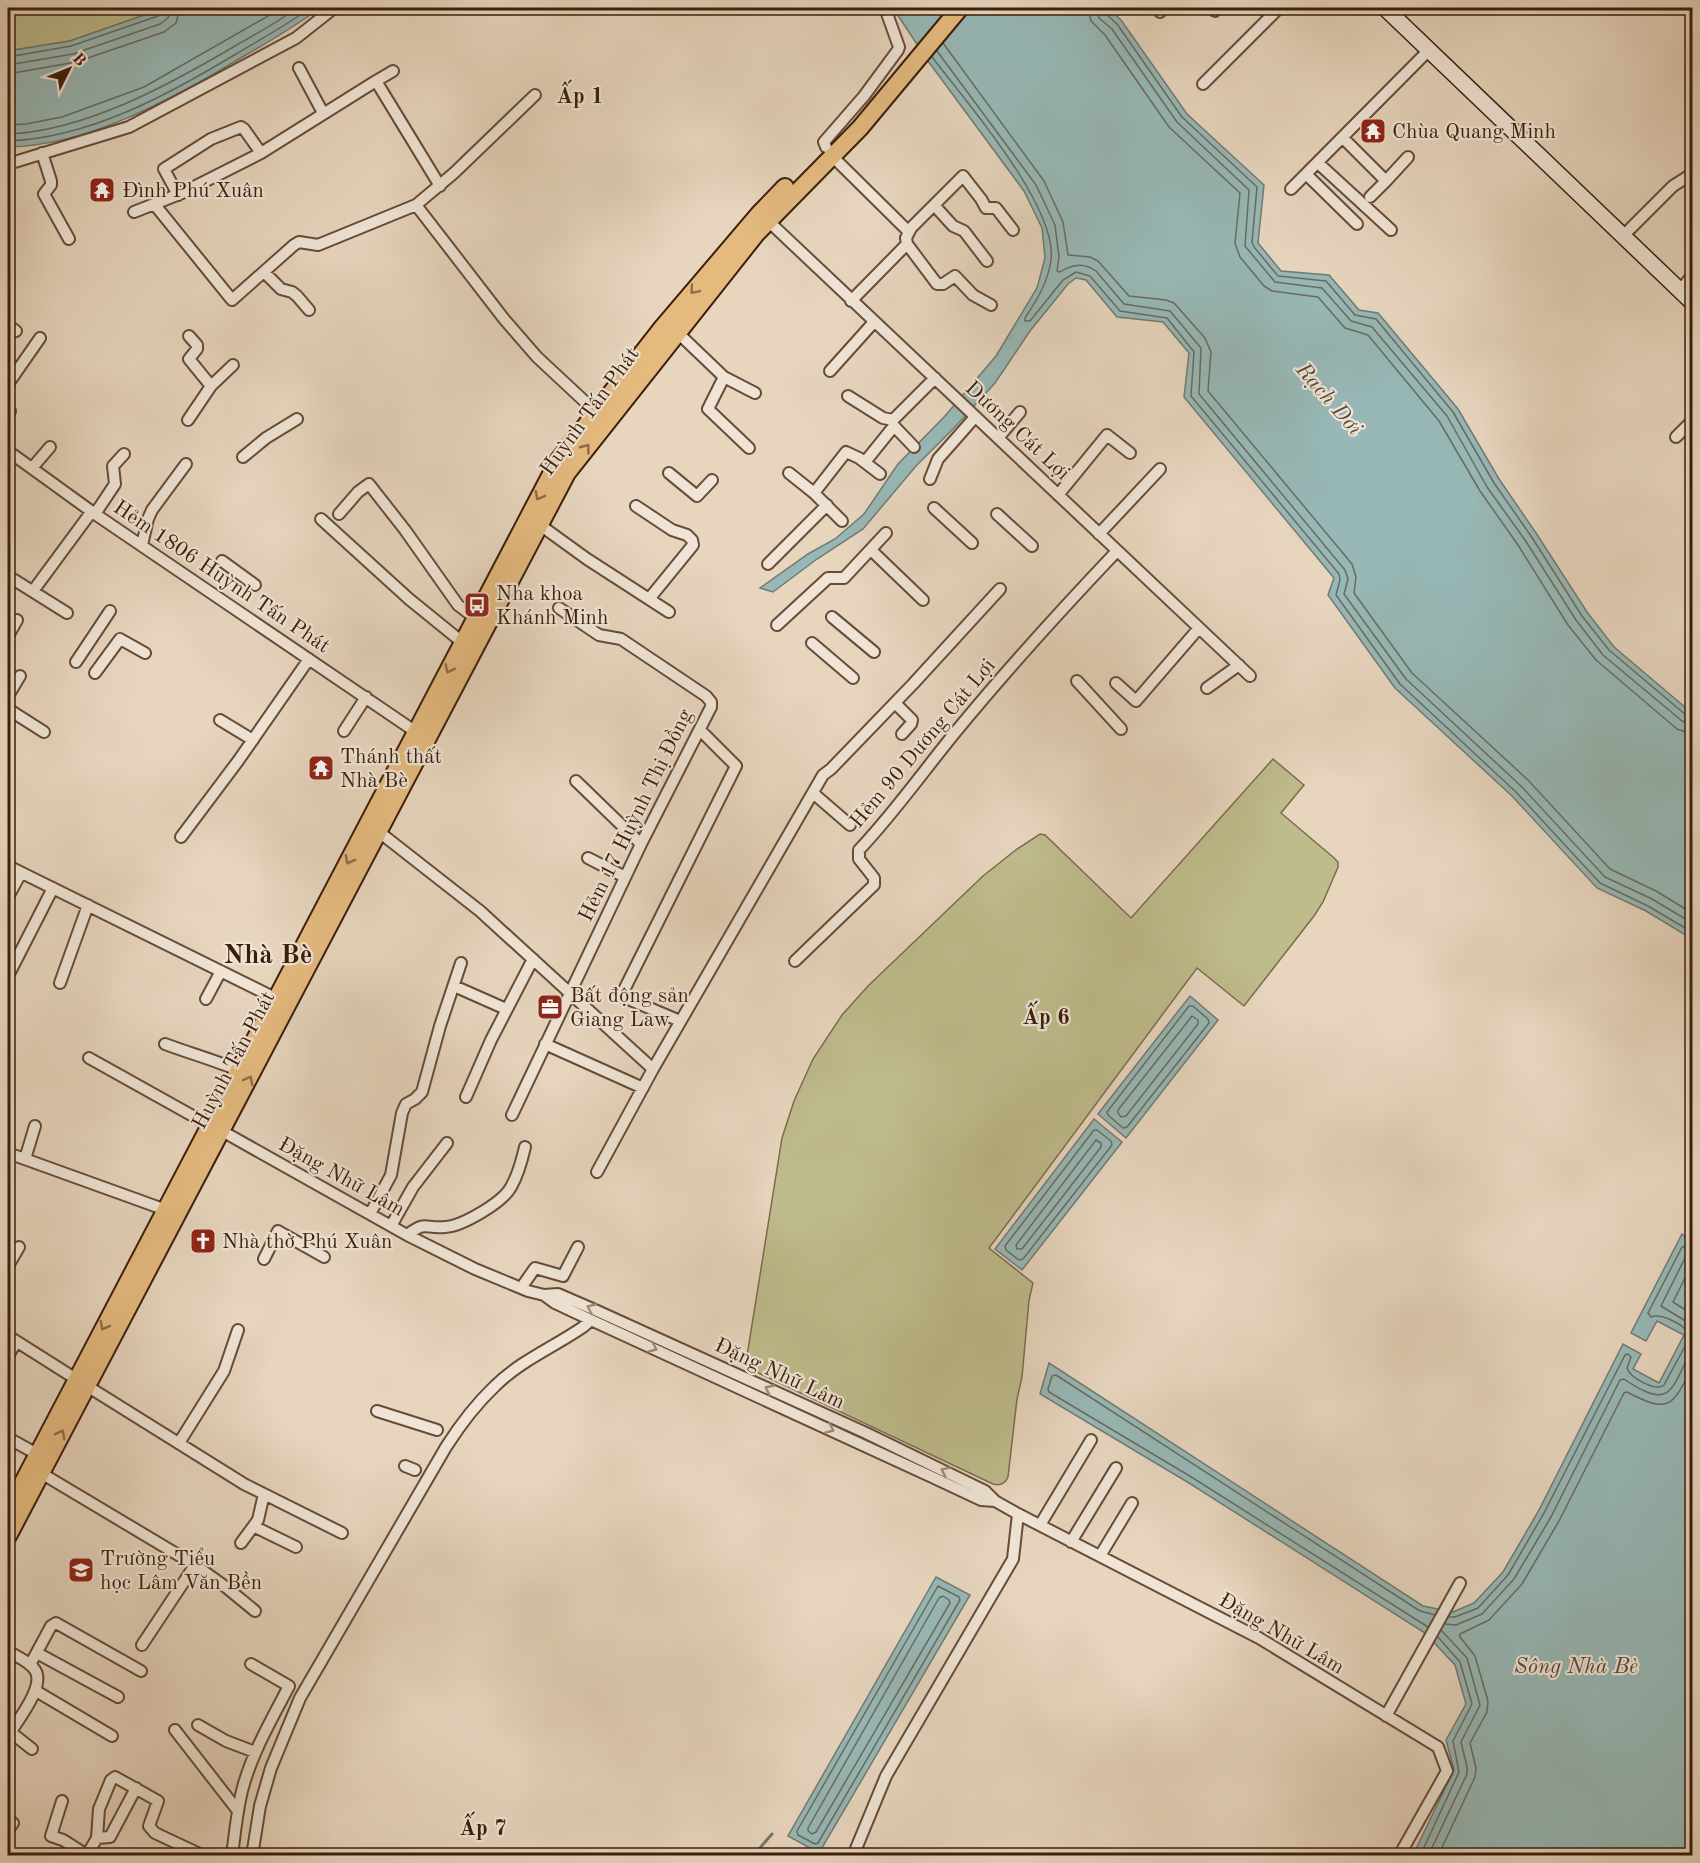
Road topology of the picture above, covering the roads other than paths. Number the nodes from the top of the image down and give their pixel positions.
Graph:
1 (334, 8) edge
2 (885, 8) edge
3 (945, 8) edge
4 (960, 8) edge
5 (1279, 8) edge
6 (1385, 8) edge
7 (1429, 50) junction
8 (909, 61) junction
9 (299, 68) dead end
10 (393, 71) dead end
11 (376, 81) junction
12 (1203, 84) dead end
13 (535, 95) dead end
14 (323, 112) junction
15 (1343, 138) junction
16 (829, 152) junction
17 (42, 153) junction
18 (261, 153) junction
19 (1408, 157) dead end
20 (1317, 163) junction
21 (8, 164) edge
22 (1306, 174) junction
23 (1692, 174) edge
24 (1386, 181) junction
25 (440, 186) junction
26 (1291, 189) dead end
27 (178, 195) junction
28 (1370, 196) dead end
29 (155, 204) junction
30 (416, 205) junction
31 (934, 205) junction
32 (134, 212) dead end
33 (764, 218) junction
34 (1357, 224) dead end
35 (1013, 230) dead end
36 (1391, 230) dead end
37 (909, 232) junction
38 (1623, 236) junction
39 (69, 239) dead end
40 (907, 244) junction
41 (987, 261) dead end
42 (264, 272) junction
43 (1692, 276) edge
44 (1680, 290) junction
45 (851, 301) junction
46 (1692, 302) edge
47 (991, 305) dead end
48 (309, 310) dead end
49 (874, 322) junction
50 (677, 332) junction
51 (189, 336) dead end
52 (40, 338) dead end
53 (233, 365) dead end
54 (830, 371) dead end
55 (724, 377) junction
56 (934, 378) junction
57 (8, 384) edge
58 (211, 386) junction
59 (755, 393) dead end
60 (848, 396) dead end
61 (1020, 412) dead end
62 (974, 415) junction
63 (601, 416) junction
64 (297, 419) dead end
65 (188, 420) dead end
66 (1692, 421) edge
67 (1676, 437) dead end
68 (998, 438) junction
69 (50, 447) dead end
70 (914, 447) dead end
71 (749, 448) dead end
72 (8, 451) edge
73 (1130, 453) dead end
74 (124, 454) dead end
75 (243, 457) dead end
76 (865, 462) junction
77 (186, 464) dead end
78 (32, 468) junction
79 (1160, 470) dead end
80 (669, 473) dead end
81 (789, 473) dead end
82 (880, 474) dead end
83 (930, 478) dead end
84 (712, 480) dead end
85 (814, 493) junction
86 (1058, 495) junction
87 (827, 505) junction
88 (636, 506) dead end
89 (933, 508) dead end
90 (94, 513) junction
91 (339, 514) dead end
92 (997, 514) dead end
93 (321, 519) dead end
94 (842, 520) dead end
95 (540, 525) junction
96 (886, 533) dead end
97 (1099, 534) junction
98 (972, 543) dead end
99 (142, 545) junction
100 (1032, 546) dead end
101 (871, 550) junction
102 (1118, 551) junction
103 (222, 561) dead end
104 (768, 564) dead end
105 (8, 576) edge
106 (255, 585) dead end
107 (1000, 589) dead end
108 (33, 591) junction
109 (649, 599) junction
110 (923, 600) dead end
111 (559, 608) dead end
112 (110, 611) dead end
113 (669, 612) dead end
114 (67, 613) dead end
115 (832, 617) dead end
116 (475, 618) junction
117 (17, 620) dead end
118 (777, 625) dead end
119 (1199, 628) junction
120 (8, 636) edge
121 (462, 642) junction
122 (812, 643) dead end
123 (146, 652) dead end
124 (874, 652) dead end
125 (309, 659) junction
126 (76, 662) dead end
127 (1239, 665) junction
128 (95, 673) dead end
129 (20, 676) dead end
130 (1250, 676) dead end
131 (853, 678) dead end
132 (1077, 681) dead end
133 (1116, 683) dead end
134 (1207, 688) dead end
135 (8, 696) edge
136 (366, 698) junction
137 (895, 703) junction
138 (8, 709) edge
139 (220, 720) dead end
140 (1121, 729) dead end
141 (700, 730) junction
142 (344, 731) dead end
143 (44, 732) dead end
144 (416, 732) junction
145 (902, 734) dead end
146 (253, 740) junction
147 (576, 781) dead end
148 (813, 793) junction
149 (850, 825) dead end
150 (373, 828) junction
151 (181, 837) dead end
152 (641, 844) junction
153 (588, 858) dead end
154 (8, 866) edge
155 (21, 873) junction
156 (625, 877) junction
157 (53, 888) junction
158 (8, 897) edge
159 (88, 905) junction
160 (532, 958) junction
161 (795, 961) dead end
162 (461, 963) dead end
163 (222, 971) junction
164 (8, 976) edge
165 (60, 983) dead end
166 (454, 986) junction
167 (570, 993) junction
168 (206, 999) dead end
169 (277, 999) junction
170 (506, 1009) junction
171 (680, 1022) junction
172 (165, 1044) dead end
173 (545, 1044) junction
174 (89, 1059) dead end
175 (653, 1069) junction
176 (238, 1070) junction
177 (643, 1088) junction
178 (466, 1096) dead end
179 (512, 1115) dead end
180 (35, 1126) dead end
181 (215, 1128) junction
182 (447, 1143) dead end
183 (525, 1147) dead end
184 (8, 1153) edge
185 (25, 1159) junction
186 (597, 1172) dead end
187 (166, 1210) junction
188 (370, 1215) junction
189 (391, 1226) junction
190 (407, 1235) junction
191 (19, 1247) dead end
192 (579, 1247) dead end
193 (324, 1257) dead end
194 (264, 1259) dead end
195 (8, 1266) edge
196 (521, 1288) junction
197 (544, 1295) junction
198 (591, 1320) junction
199 (238, 1330) dead end
200 (12, 1339) edge
201 (8, 1356) edge
202 (81, 1383) junction
203 (377, 1411) dead end
204 (433, 1428) dead end
205 (8, 1438) edge
206 (1091, 1440) dead end
207 (178, 1443) junction
208 (37, 1454) junction
209 (1116, 1468) dead end
210 (41, 1473) junction
211 (264, 1494) junction
212 (995, 1501) junction
213 (1132, 1503) dead end
214 (1018, 1514) junction
215 (9, 1522) edge
216 (1040, 1525) junction
217 (255, 1527) junction
218 (342, 1533) dead end
219 (1071, 1542) junction
220 (241, 1543) dead end
221 (296, 1547) dead end
222 (1100, 1556) junction
223 (195, 1565) junction
224 (1460, 1583) dead end
225 (255, 1611) dead end
226 (142, 1645) dead end
227 (8, 1651) edge
228 (37, 1653) junction
229 (252, 1664) dead end
230 (30, 1665) junction
231 (141, 1671) dead end
232 (36, 1690) junction
233 (118, 1696) dead end
234 (1386, 1716) junction
235 (198, 1725) dead end
236 (175, 1731) dead end
237 (112, 1736) dead end
238 (32, 1749) dead end
239 (255, 1752) junction
240 (136, 1788) junction
241 (62, 1801) dead end
242 (238, 1810) junction
243 (97, 1838) junction
244 (88, 1855) edge
245 (204, 1856) edge
246 (232, 1856) edge
247 (252, 1856) edge
248 (853, 1856) edge
249 (1399, 1856) edge

1 - 17 street
2 - 16 street
3 - 8 main road
4 - 8 main road
5 - 12 street
6 - 7 street
7 - 15 street
7 - 38 street
8 - 16 main road, Huỳnh Tấn Phát
9 - 14 street
10 - 11 street
11 - 14 street
11 - 25 street
13 - 25 street
14 - 18 street
15 - 20 street
15 - 24 street
16 - 33 main road, Huỳnh Tấn Phát
16 - 37 street
17 - 21 street
17 - 39 street
18 - 27 street
18 - 27 street
19 - 24 street
20 - 22 street
20 - 36 street
22 - 26 street
22 - 34 street
23 - 38 street
24 - 28 street
25 - 30 street
27 - 29 street
29 - 32 street
29 - 42 street
30 - 42 street
30 - 63 street
31 - 35 street
31 - 37 street
31 - 41 street
33 - 45 street, Dương Cát Lợi
33 - 50 main road, Huỳnh Tấn Phát
33 -> 63 main road, Huỳnh Tấn Phát
37 - 40 street
38 - 44 street
40 - 45 street
40 - 47 street
42 - 48 street
43 - 44 street
44 - 46 street
45 - 49 street, Dương Cát Lợi
49 - 54 street
49 - 56 street, Dương Cát Lợi
50 - 55 street
50 - 63 main road, Huỳnh Tấn Phát
51 - 58 street
52 - 57 street
53 - 58 street
55 - 59 street
55 - 71 street
56 - 60 street
56 - 62 street, Dương Cát Lợi
58 - 65 street
61 - 68 street
62 - 68 street, Dương Cát Lợi
62 - 83 street
95 -> 63 main road, Huỳnh Tấn Phát
63 -> 116 main road, Huỳnh Tấn Phát
64 - 75 street
66 - 67 street
68 - 86 street, Dương Cát Lợi
69 - 78 street
70 - 76 street
72 - 78 street, Hẻm 1806 Huỳnh Tấn Phát
73 - 86 street
74 - 90 street
76 - 82 street
76 - 85 street
77 - 99 street
78 - 90 street, Hẻm 1806 Huỳnh Tấn Phát
79 - 97 street
80 - 84 street
81 - 85 street
85 - 87 street
86 - 97 street, Dương Cát Lợi
87 - 94 street
87 - 104 street
88 - 109 street
89 - 98 street
90 - 99 street, Hẻm 1806 Huỳnh Tấn Phát
90 - 108 street
91 - 116 street
92 - 100 street
93 - 121 street
95 - 109 street
95 - 150 main road, Huỳnh Tấn Phát
96 - 101 street
97 - 102 street, Dương Cát Lợi
99 - 125 street, Hẻm 1806 Huỳnh Tấn Phát
101 - 110 street
101 - 118 street
102 - 119 street, Dương Cát Lợi
102 - 161 street, Hẻm 90 Dương Cát Lợi
103 - 106 street
105 - 108 street
107 - 137 street
108 - 114 street
109 - 113 street
111 - 141 street, Hẻm 17 Huỳnh Thị Đồng
112 - 126 street
115 - 124 street
116 - 121 main road, Huỳnh Tấn Phát
117 - 120 street
119 - 127 street, Dương Cát Lợi
119 - 133 street
121 -> 144 main road, Huỳnh Tấn Phát
122 - 131 street
123 - 128 street
125 - 136 street, Hẻm 1806 Huỳnh Tấn Phát
125 - 146 street
127 - 130 street, Dương Cát Lợi
127 - 134 street
129 - 135 street
132 - 140 street
136 - 142 street
136 - 144 street, Hẻm 1806 Huỳnh Tấn Phát
137 - 145 street
137 - 148 street
138 - 143 street
139 - 146 street
141 - 152 street, Hẻm 17 Huỳnh Thị Đồng
141 - 171 street
144 - 150 main road, Huỳnh Tấn Phát
146 - 151 street
147 - 152 street
148 - 149 street
148 - 171 street
150 - 160 street
150 -> 169 main road, Huỳnh Tấn Phát
181 -> 150 main road, Huỳnh Tấn Phát
152 - 156 street, Hẻm 17 Huỳnh Thị Đồng
153 - 156 street
154 - 155 street
155 - 157 street
155 - 158 street
156 - 167 street, Hẻm 17 Huỳnh Thị Đồng
157 - 159 street
157 - 164 street
159 - 163 street
159 - 165 street
160 - 167 street
160 - 170 street
162 - 166 street
163 - 168 street
163 - 169 street
166 - 170 street
166 - 188 street
167 - 173 street, Hẻm 17 Huỳnh Thị Đồng
167 - 175 street
169 - 176 main road, Huỳnh Tấn Phát
170 - 178 street
171 - 175 street
172 - 176 street
173 - 177 street
173 - 179 street, Hẻm 17 Huỳnh Thị Đồng
174 - 181 street, Đặng Nhữ Lâm
175 - 177 street
176 - 181 main road, Huỳnh Tấn Phát
177 - 186 street
180 - 185 street
181 - 187 main road, Huỳnh Tấn Phát
181 - 188 street, Đặng Nhữ Lâm
181 - 202 main road, Huỳnh Tấn Phát
182 - 189 street
183 - 190 street
184 - 185 street
185 - 187 street
187 -> 202 main road, Huỳnh Tấn Phát
188 - 189 street, Đặng Nhữ Lâm
189 - 190 street, Đặng Nhữ Lâm
190 - 196 street, Đặng Nhữ Lâm
191 - 195 street
192 - 196 street
193 - 194 street
196 - 197 street, Đặng Nhữ Lâm
197 - 198 street, Đặng Nhữ Lâm
212 -> 197 street, Đặng Nhữ Lâm
198 -> 212 street, Đặng Nhữ Lâm
198 - 247 street
199 - 207 street
200 - 201 street
200 - 202 street
202 - 207 street
202 - 208 main road, Huỳnh Tấn Phát
210 -> 202 main road, Huỳnh Tấn Phát
203 - 204 street
205 - 208 street
206 - 216 street
207 - 211 street
208 - 215 main road, Huỳnh Tấn Phát
209 - 219 street
210 - 215 main road, Huỳnh Tấn Phát
210 - 223 street
211 - 217 street
211 - 218 street
212 - 214 street, Đặng Nhữ Lâm
213 - 222 street
214 - 216 street, Đặng Nhữ Lâm
214 - 248 street
216 - 219 street, Đặng Nhữ Lâm
217 - 220 street
217 - 221 street
219 - 222 street, Đặng Nhữ Lâm
222 - 234 street, Đặng Nhữ Lâm
223 - 225 street
223 - 226 street
224 - 234 street
227 - 230 street
228 - 230 street
228 - 231 street
228 - 233 street
229 - 239 street
230 - 232 street
232 - 237 street
232 - 238 street
234 - 249 street, Đặng Nhữ Lâm
235 - 239 street
236 - 242 street
239 - 242 street
240 - 243 street
240 - 243 street
240 - 245 street
241 - 244 street
242 - 246 street
243 - 244 street

